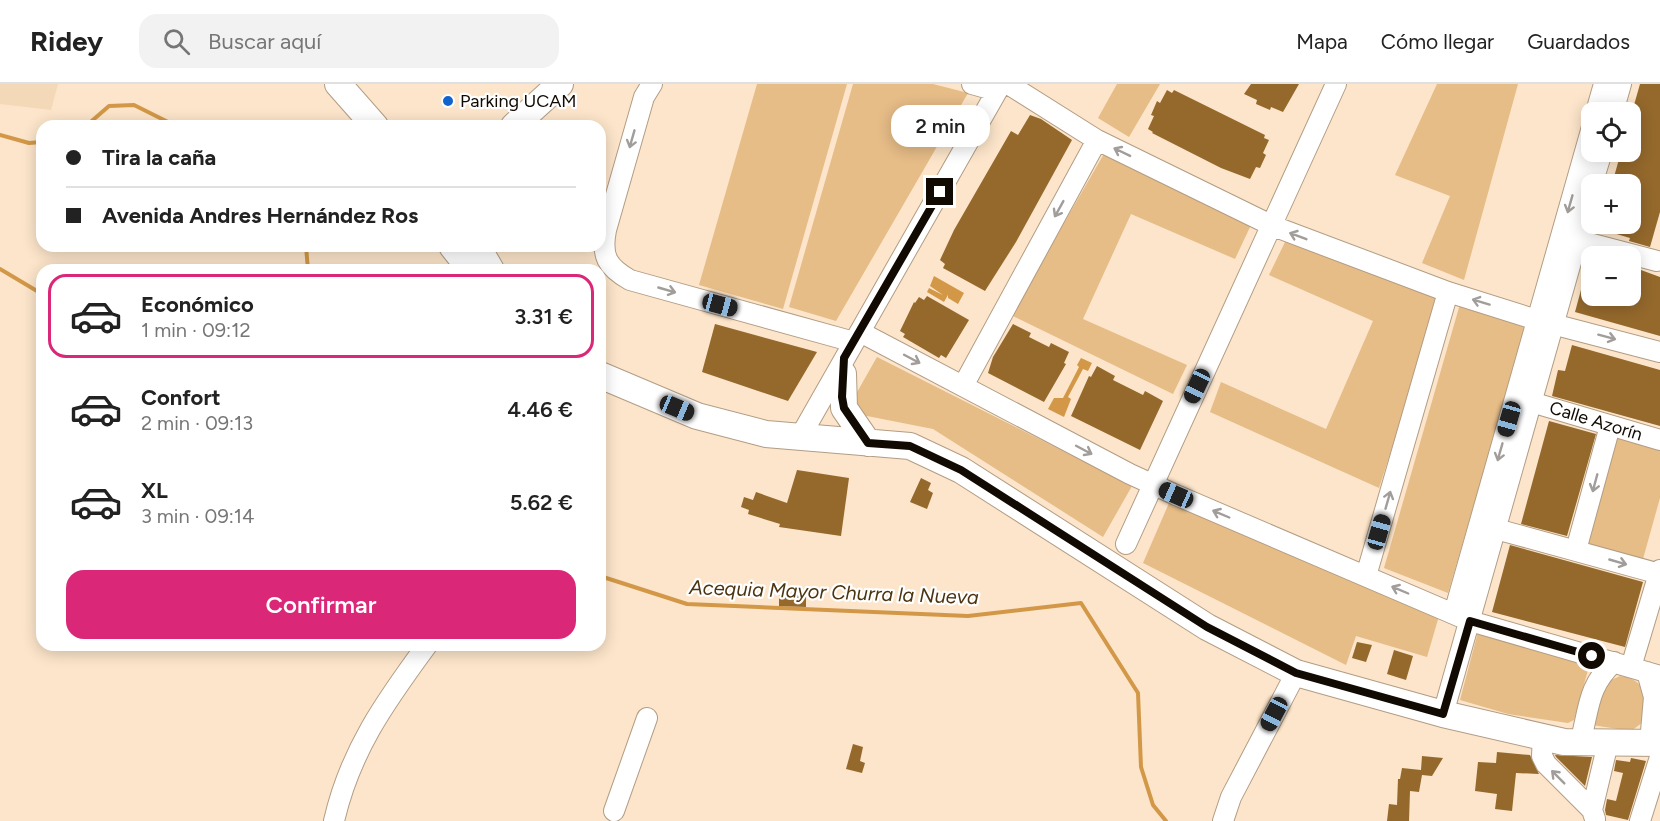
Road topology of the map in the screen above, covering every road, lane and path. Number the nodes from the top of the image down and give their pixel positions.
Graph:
1 (322, 84) edge
2 (338, 84) edge
3 (560, 84) edge
4 (652, 84) edge
5 (972, 84) edge
6 (1336, 84) edge
7 (1604, 84) edge
8 (1621, 84) edge
9 (1002, 86) edge
10 (1599, 102) edge
11 (1616, 102) edge
12 (352, 120) edge
13 (370, 120) edge
14 (521, 120) edge
15 (1097, 140) junction
16 (1584, 162) edge
17 (1272, 226) junction
18 (1581, 226) edge
19 (606, 230) edge
20 (1577, 240) junction
21 (457, 252) edge
22 (605, 252) edge
23 (1659, 258) edge
24 (466, 264) edge
25 (1448, 292) junction
26 (1546, 322) junction
27 (850, 352) junction
28 (1660, 352) edge
29 (606, 363) edge
30 (606, 378) edge
31 (963, 386) junction
32 (1532, 402) junction
33 (1610, 426) junction
34 (755, 431) junction
35 (808, 438) junction
36 (1660, 440) edge
37 (868, 443) junction
38 (1152, 484) junction
39 (1496, 530) junction
40 (1126, 544) dead end
41 (1576, 550) junction
42 (1660, 573) edge
43 (1366, 576) junction
44 (1462, 617) junction
45 (423, 651) edge
46 (1638, 669) edge
47 (1296, 673) junction
48 (1443, 714) junction
49 (647, 718) dead end
50 (1543, 736) junction
51 (1580, 742) junction
52 (1608, 743) junction
53 (1657, 748) edge
54 (614, 811) dead end
55 (1594, 816) edge
56 (334, 821) edge
57 (1223, 821) edge
58 (1640, 821) edge

1 - 12 main road
2 - 13 main road
3 - 14 main road
4 -> 19 street
5 - 9 street
6 - 17 street
7 - 10 street
8 - 11 street
9 - 15 street
9 - 27 street
17 -> 15 street
15 -> 31 street
16 -> 26 street
25 -> 17 street
17 - 38 street
18 - 20 street
20 - 23 street
20 - 26 street
21 - 24 main road
22 -> 27 street
26 -> 25 street
43 -> 25 street
26 -> 28 street
26 - 32 street
26 -> 44 street
27 -> 31 street
27 - 35 street
27 - 37 main road
29 - 34 main road
30 - 34 main road
31 -> 38 street
32 - 33 street, Calle Azorín
32 - 39 street
33 - 36 street, Calle Azorín
33 -> 41 street
34 - 35 main road
35 - 37 main road
37 - 47 main road
38 - 40 street
43 -> 38 street
39 - 41 street
39 - 44 street
41 -> 42 street
42 - 46 street
44 -> 43 street
44 - 46 street
44 - 48 street
45 - 56 street
46 - 51 street
46 - 53 street
47 - 48 main road
47 - 57 street
48 - 50 main road
49 - 54 street
50 - 51 main road
55 -> 50 street
51 - 52 main road
52 - 53 main road
52 - 55 street
53 - 58 street

